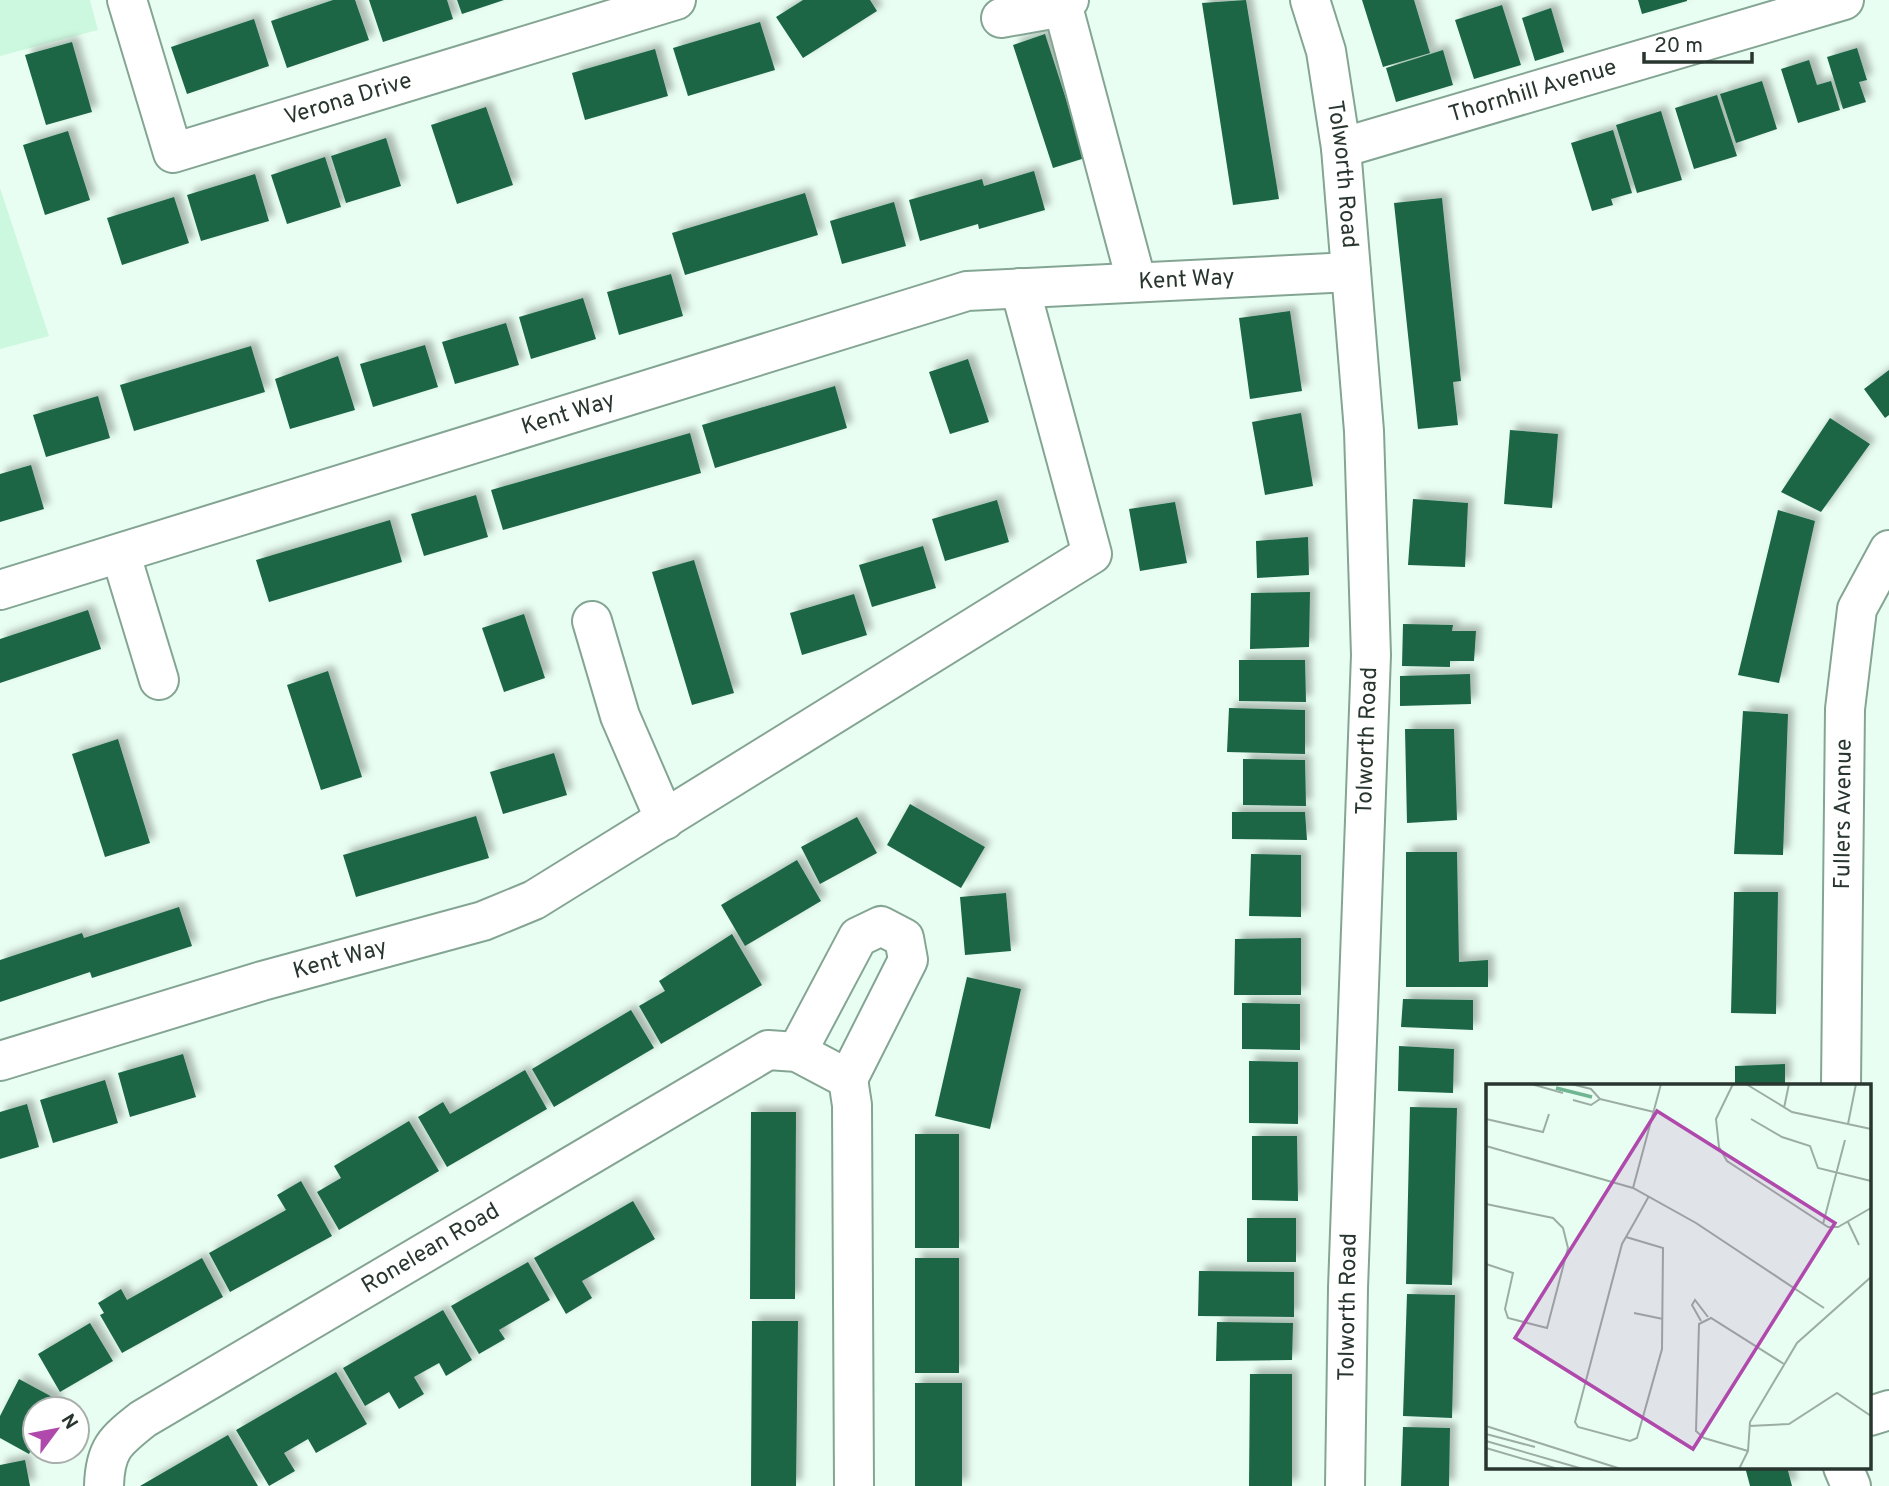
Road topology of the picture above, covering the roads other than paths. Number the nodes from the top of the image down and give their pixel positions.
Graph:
1 (127, 0) edge
2 (676, 0) edge
3 (1310, 0) edge
4 (1844, 0) edge
5 (1066, 3) edge
6 (1001, 18) dead end
7 (1340, 148) junction
8 (1351, 272) junction
9 (1136, 280) junction
10 (1020, 288) junction
11 (1889, 550) edge
12 (121, 555) junction
13 (0, 590) edge
14 (592, 621) dead end
15 (159, 680) dead end
16 (665, 820) junction
17 (797, 1052) junction
18 (0, 1061) edge
19 (848, 1079) junction
20 (1841, 1084) edge
21 (1889, 1410) edge
22 (1871, 1416) edge
23 (1843, 1468) edge
24 (104, 1486) edge
25 (854, 1486) edge
26 (1345, 1486) edge
27 (1851, 1486) edge

1 - 2 street, Verona Drive
3 - 7 street, Tolworth Road
4 - 7 street, Thornhill Avenue
5 - 6 street
5 - 9 street
7 - 8 street, Tolworth Road
8 - 9 street, Kent Way
8 - 26 street, Tolworth Road
9 - 10 street, Kent Way
10 - 12 street, Kent Way
10 - 16 street, Kent Way
11 - 20 street, Fullers Avenue
12 - 13 street, Kent Way
12 - 15 street
14 - 16 street
16 - 18 street, Kent Way
17 - 19 street
17 - 19 street
17 - 24 street, Ronelean Road
19 - 25 street
21 - 22 street
23 - 27 street

